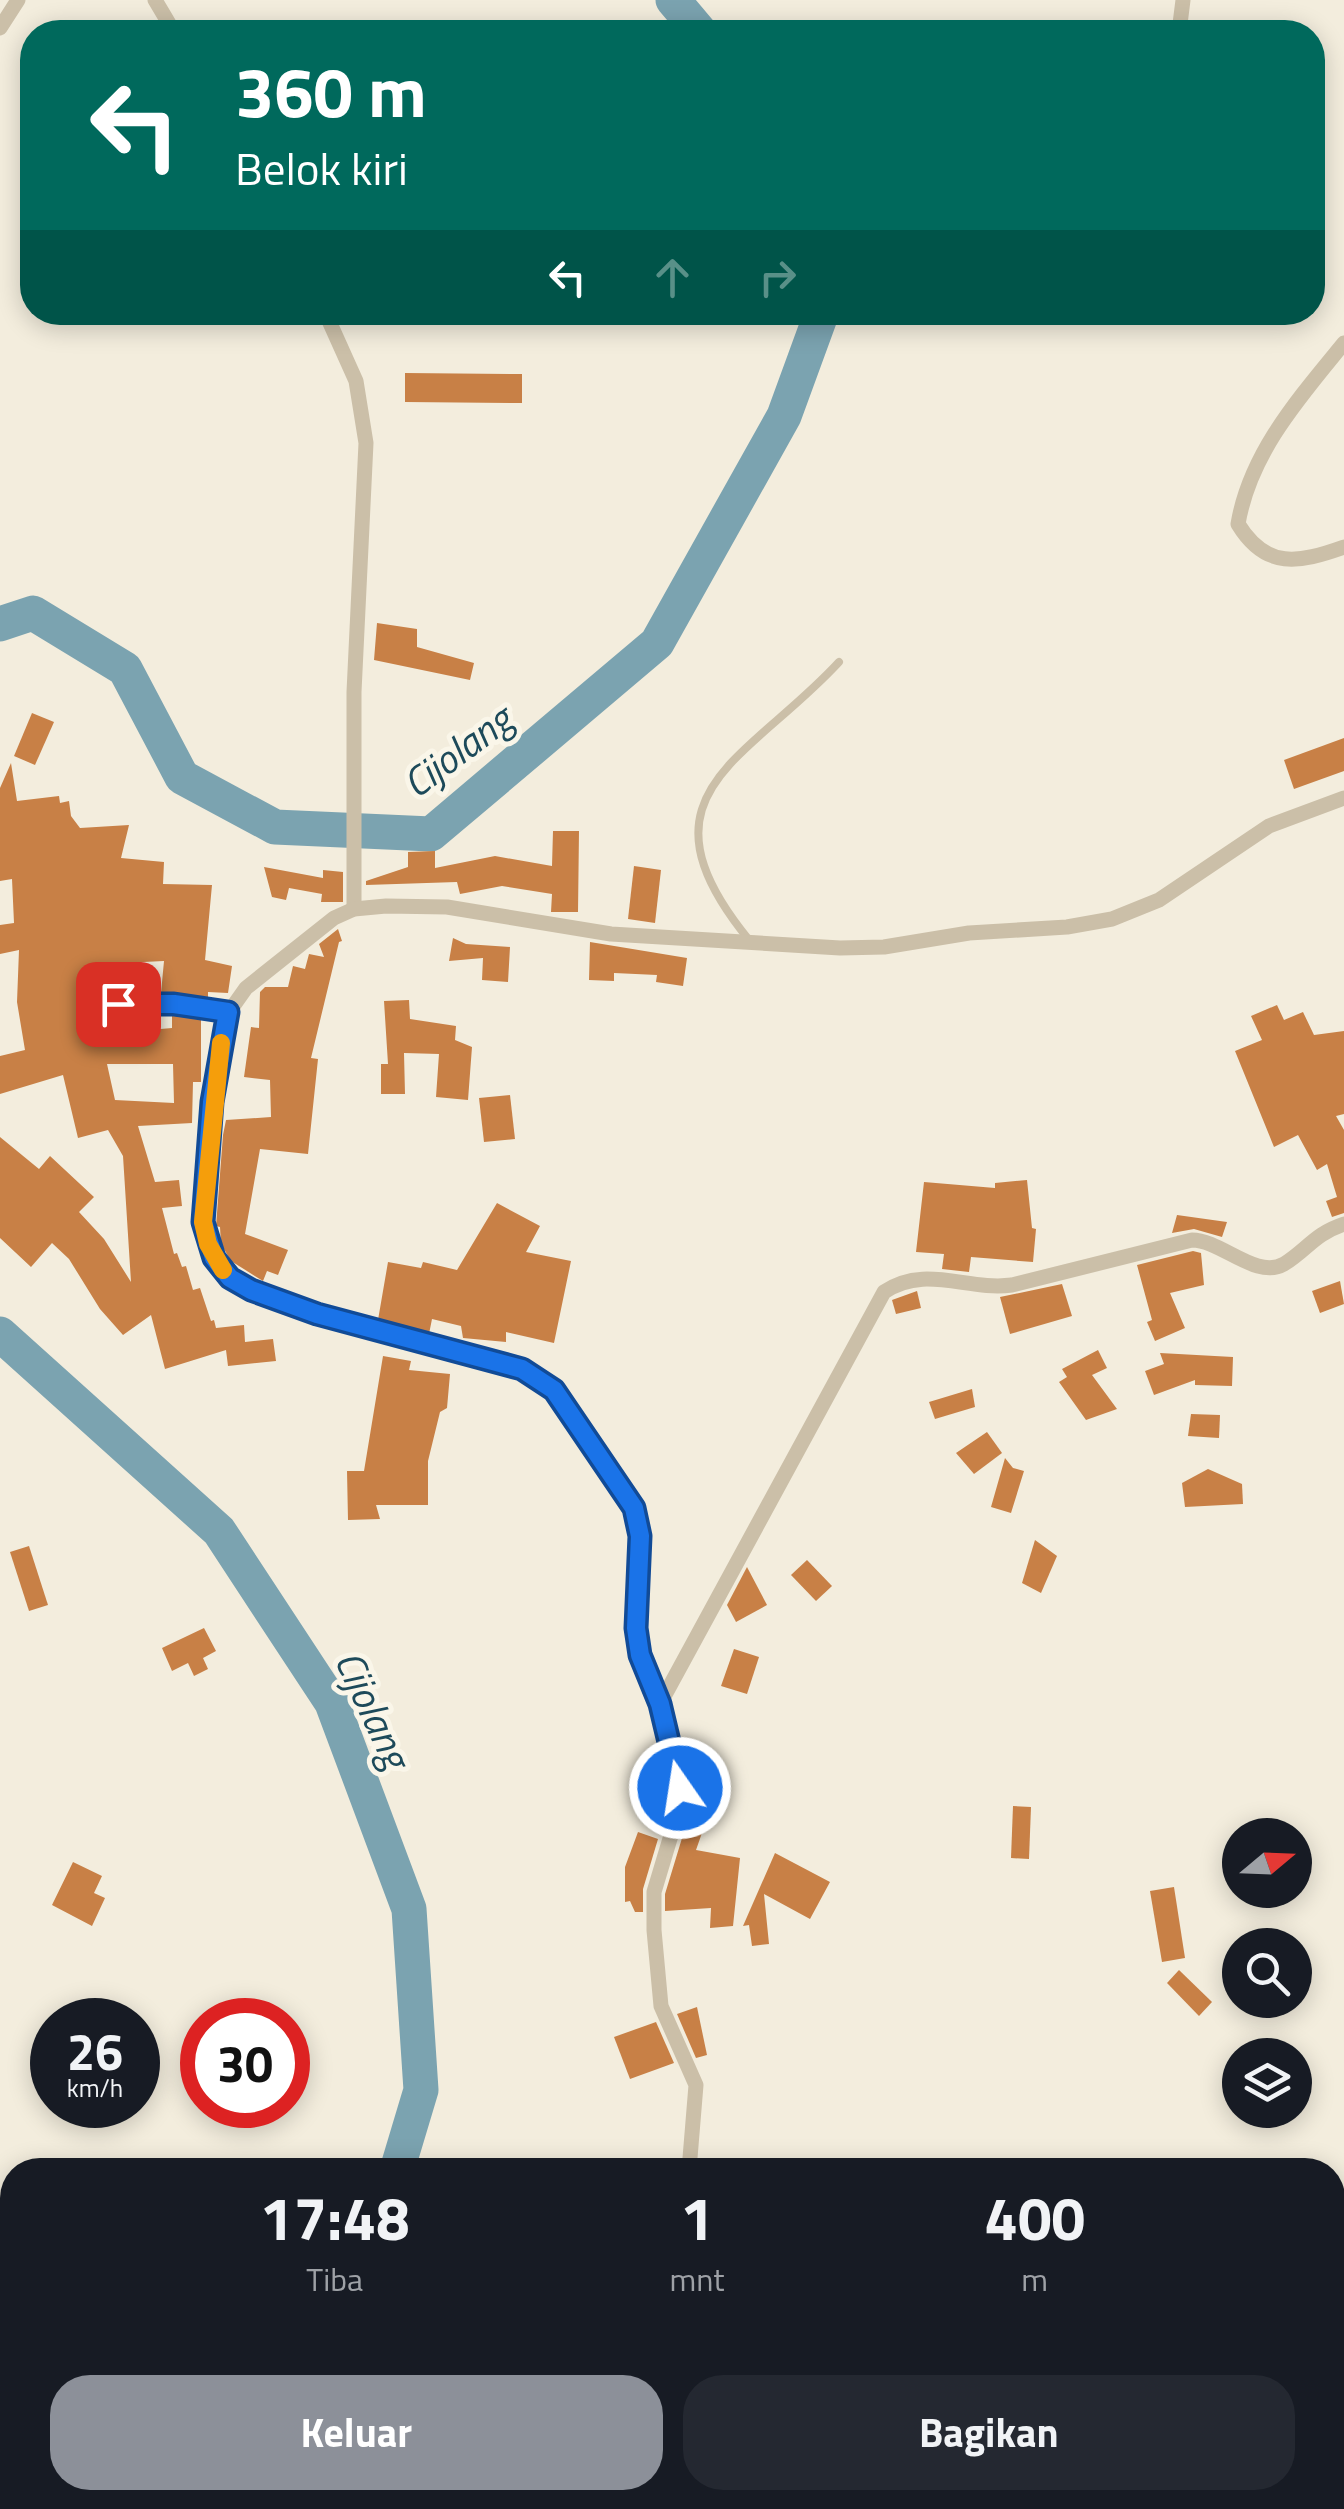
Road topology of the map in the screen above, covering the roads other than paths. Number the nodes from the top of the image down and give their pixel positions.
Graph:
1 (18, 0) edge
2 (0, 28) edge
3 (332, 325) edge
4 (1344, 343) edge
5 (1344, 547) edge
6 (840, 662) dead end
7 (1344, 798) edge
8 (354, 909) junction
9 (752, 944) junction
10 (118, 1004) dead end
11 (228, 1012) junction
12 (1344, 1224) edge
13 (660, 1704) junction
14 (690, 2158) edge

1 - 2 street
3 - 8 street
4 - 5 street
6 - 9 lane
7 - 9 street
8 - 9 street
8 - 11 street
10 - 11 street
11 - 13 street
12 - 13 street
13 - 14 street

